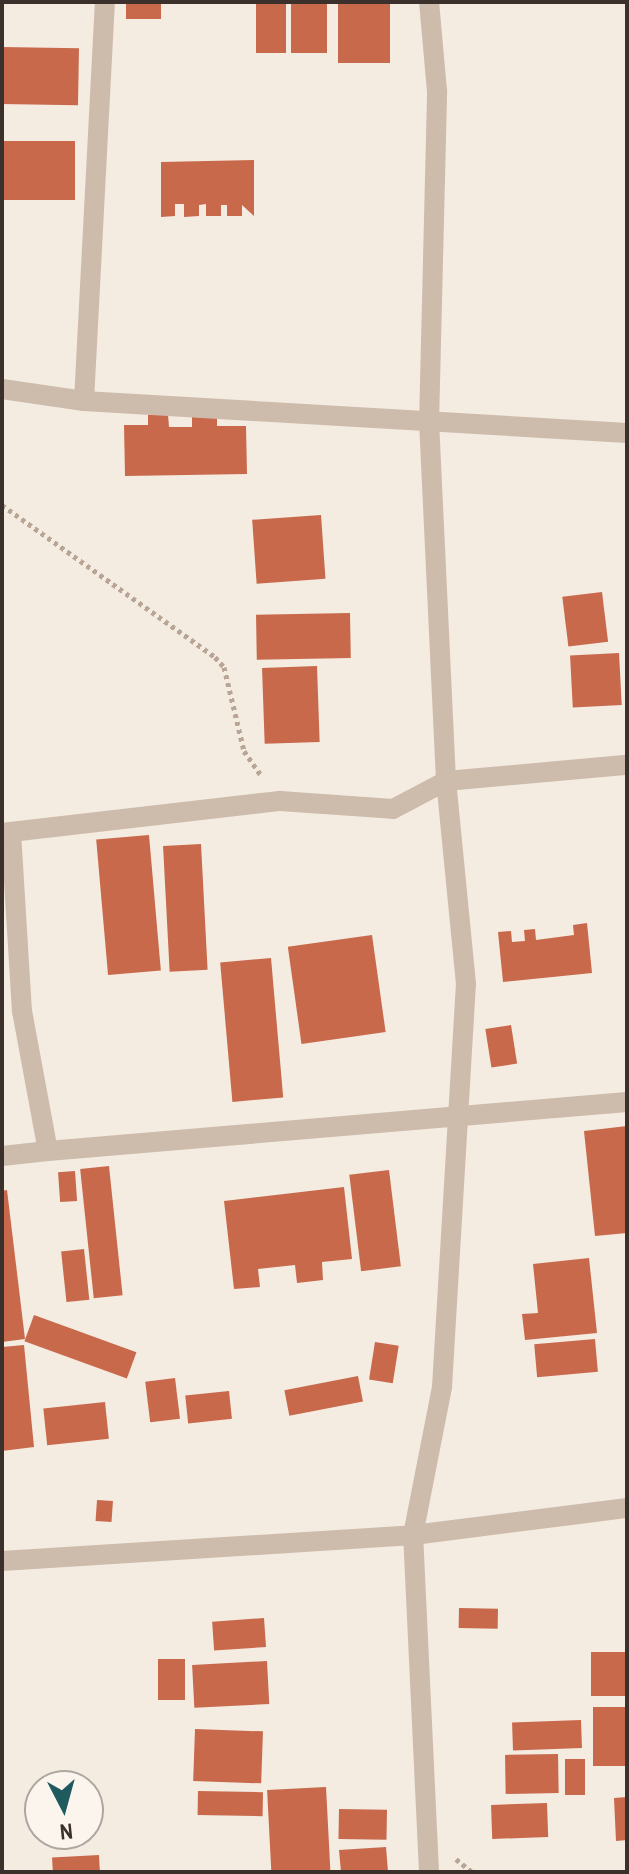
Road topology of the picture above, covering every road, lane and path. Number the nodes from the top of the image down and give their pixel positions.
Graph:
1 (105, 2) edge
2 (429, 2) edge
3 (2, 389) edge
4 (84, 401) junction
5 (429, 424) junction
6 (627, 433) edge
7 (2, 505) edge
8 (627, 765) edge
9 (446, 781) junction
10 (280, 801) junction
11 (6, 832) edge
12 (627, 1102) edge
13 (463, 1115) junction
14 (48, 1151) junction
15 (2, 1156) edge
16 (627, 1508) edge
17 (413, 1535) junction
18 (2, 1561) edge
19 (429, 1872) edge

1 - 4 street
2 - 5 street
3 - 4 street
4 - 5 street
5 - 6 street
5 - 9 street
7 - 10 path
8 - 9 street
9 - 10 street
9 - 13 street
10 - 11 street
11 - 14 street
12 - 13 street
13 - 14 street
13 - 17 street
14 - 15 street
16 - 17 street
17 - 18 street
17 - 19 street

